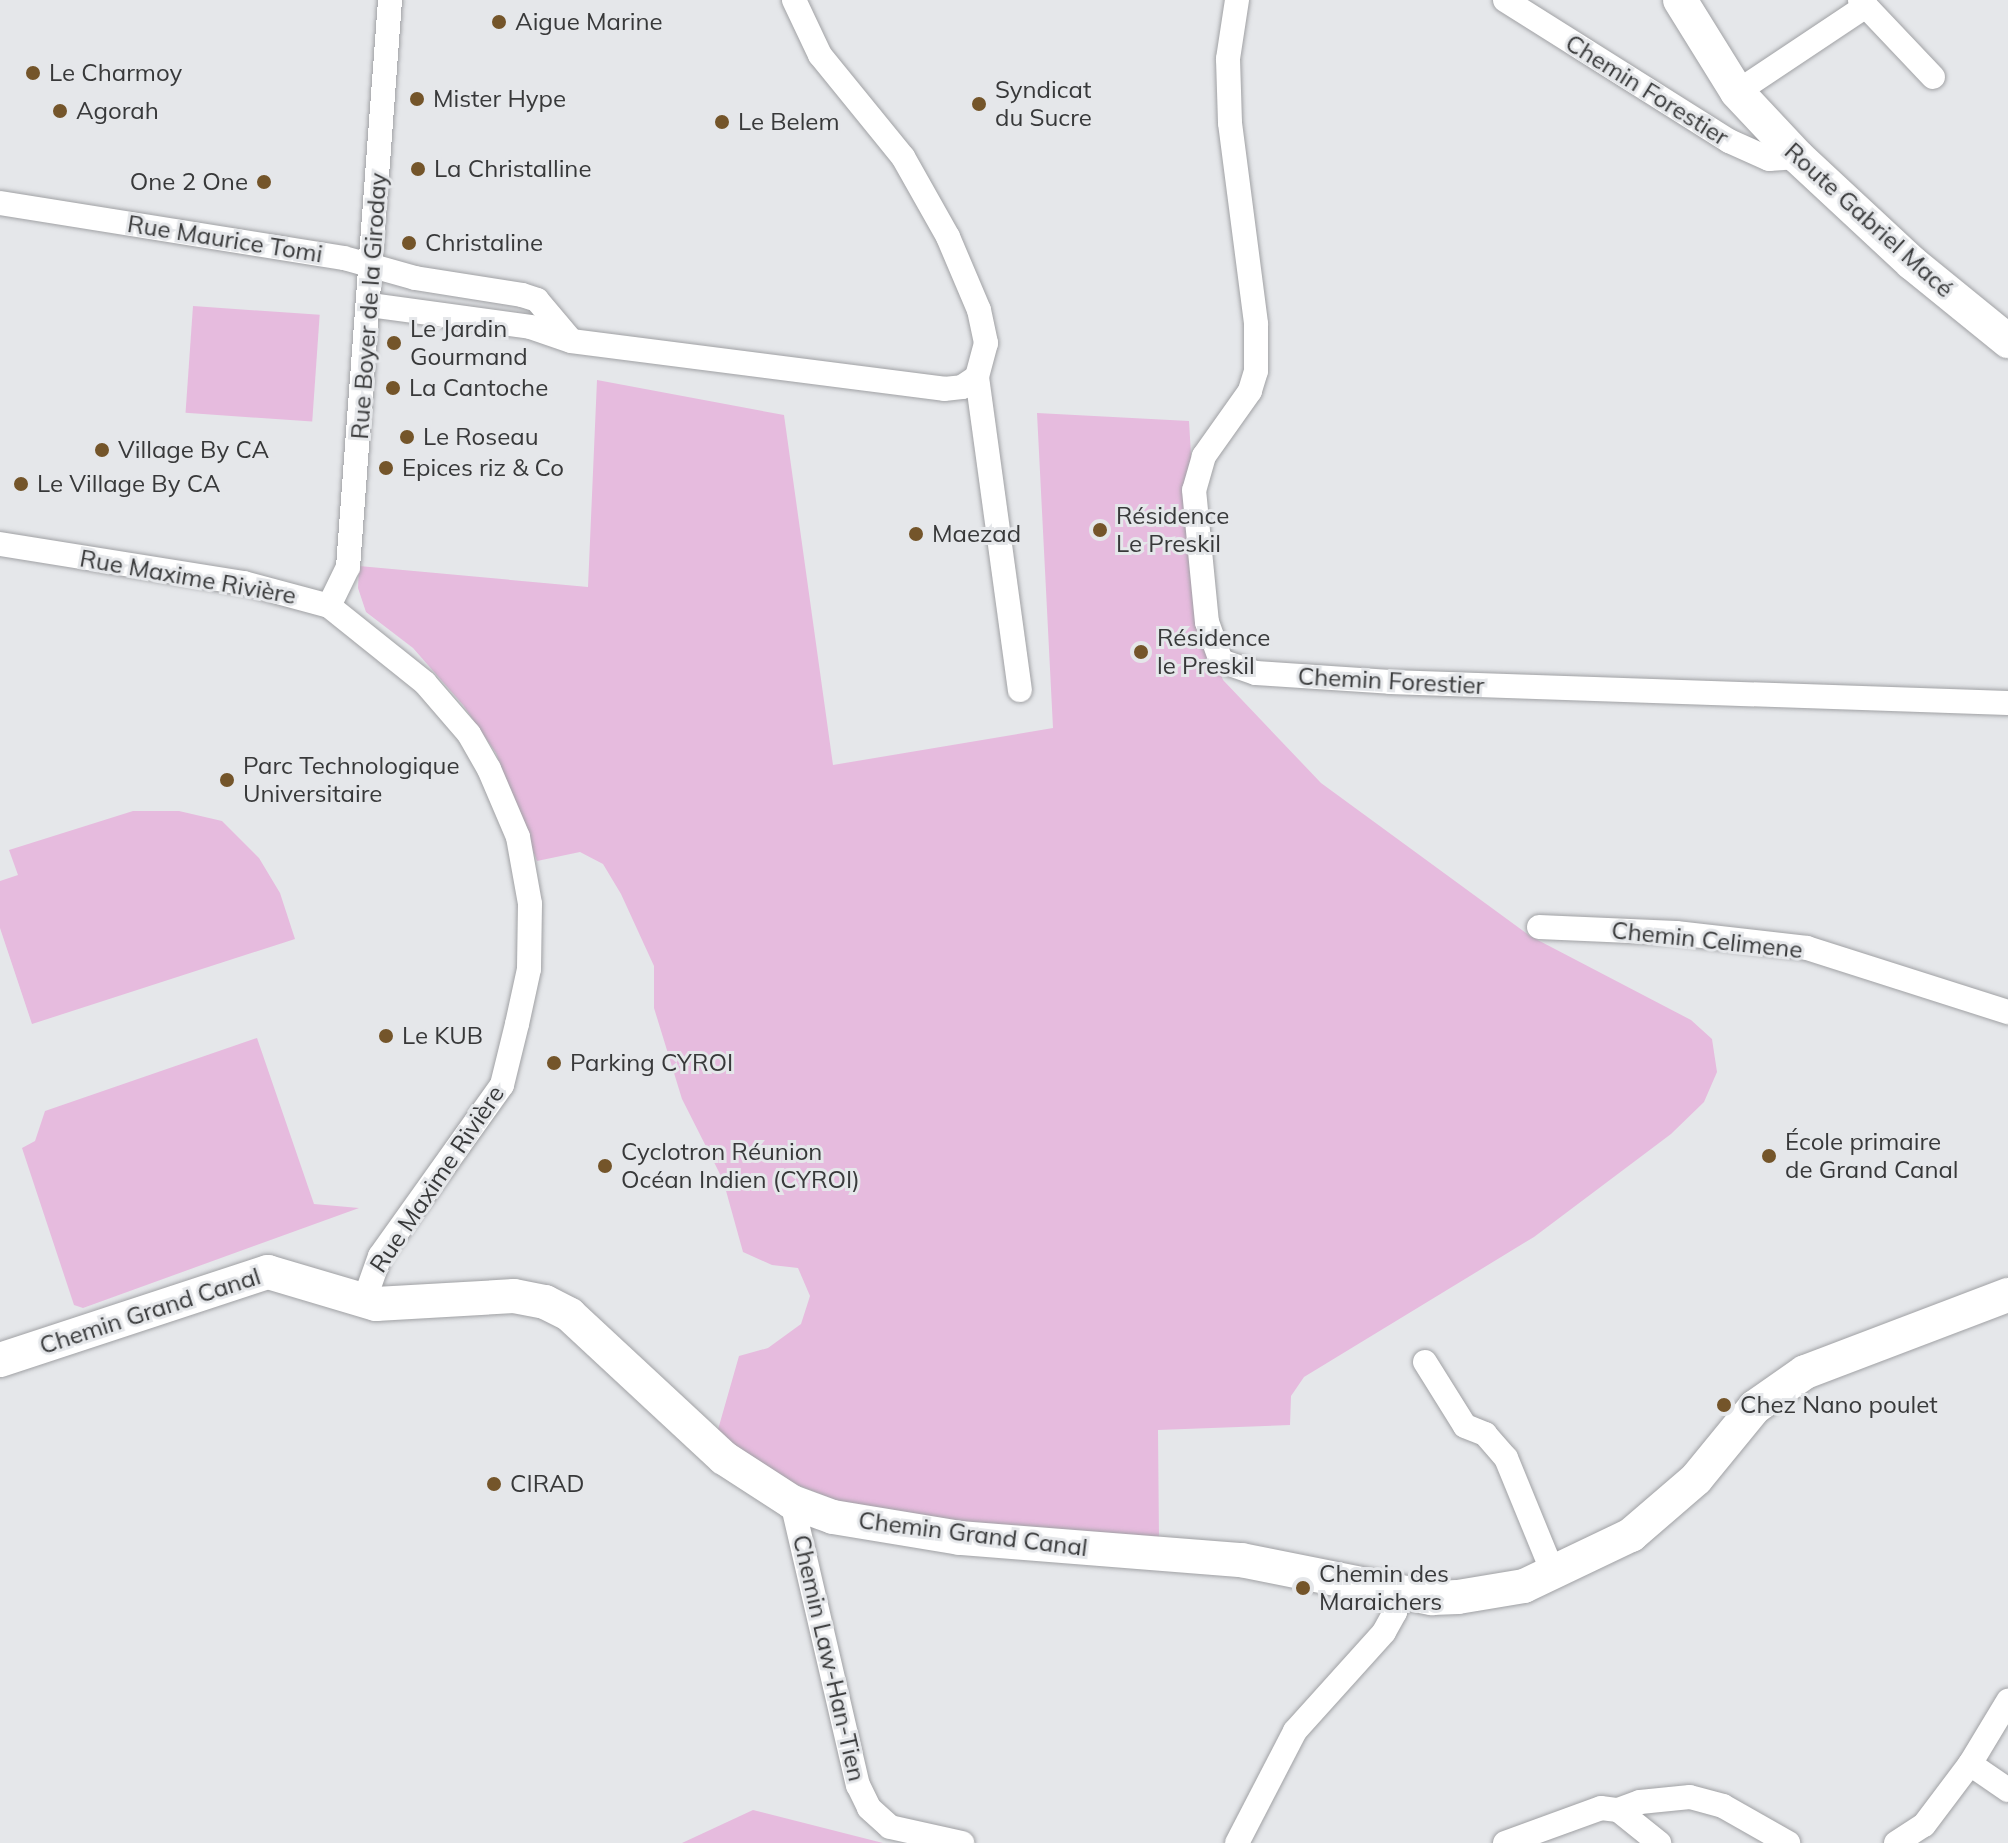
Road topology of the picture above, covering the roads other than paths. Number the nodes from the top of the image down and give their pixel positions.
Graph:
1 (390, 0) edge
2 (794, 0) edge
3 (1237, 0) edge
4 (1505, 0) edge
5 (1680, 0) edge
6 (1863, 3) edge
7 (1933, 77) dead end
8 (1737, 92) junction
9 (1798, 157) junction
10 (0, 203) edge
11 (372, 267) junction
12 (370, 305) junction
13 (2005, 332) edge
14 (571, 341) junction
15 (977, 377) junction
16 (0, 544) edge
17 (329, 606) junction
18 (1020, 690) dead end
19 (2008, 703) edge
20 (1539, 927) dead end
21 (2008, 1012) edge
22 (2008, 1295) edge
23 (364, 1301) junction
24 (0, 1360) edge
25 (1425, 1362) dead end
26 (792, 1502) junction
27 (1554, 1575) junction
28 (1396, 1591) junction
29 (2008, 1701) edge
30 (1970, 1764) junction
31 (2008, 1790) edge
32 (1618, 1810) junction
33 (962, 1843) edge
34 (1237, 1843) edge
35 (1505, 1843) edge
36 (1659, 1843) edge
37 (1788, 1843) edge
38 (1896, 1843) edge

1 - 11 street, Rue Boyer de la Giroday
2 - 15 street
3 - 19 street, Chemin Forestier
4 - 9 street, Chemin Forestier
5 - 8 street, Route Gabriel Macé
6 - 7 street
6 - 8 street
8 - 9 street, Route Gabriel Macé
9 - 13 street, Route Gabriel Macé
10 - 11 street, Rue Maurice Tomi
11 - 12 street, Rue Boyer de la Giroday
11 - 14 street, Rue Maurice Tomi
12 - 14 street
12 - 17 street, Rue Boyer de la Giroday
14 - 15 street
15 - 18 street
16 - 17 street, Rue Maxime Rivière
17 - 23 street, Rue Maxime Rivière
20 - 21 street, Chemin Celimene
22 - 27 street, Chemin Grand Canal
23 - 24 street, Chemin Grand Canal
23 - 26 street, Chemin Grand Canal
25 - 27 street
26 - 28 street, Chemin Grand Canal
26 - 33 street, Chemin Law-Han-Tien
27 - 28 street, Chemin Grand Canal
28 - 34 street
29 - 30 street
30 - 31 street
30 - 38 street
32 - 35 street
32 - 36 street
32 - 37 street

